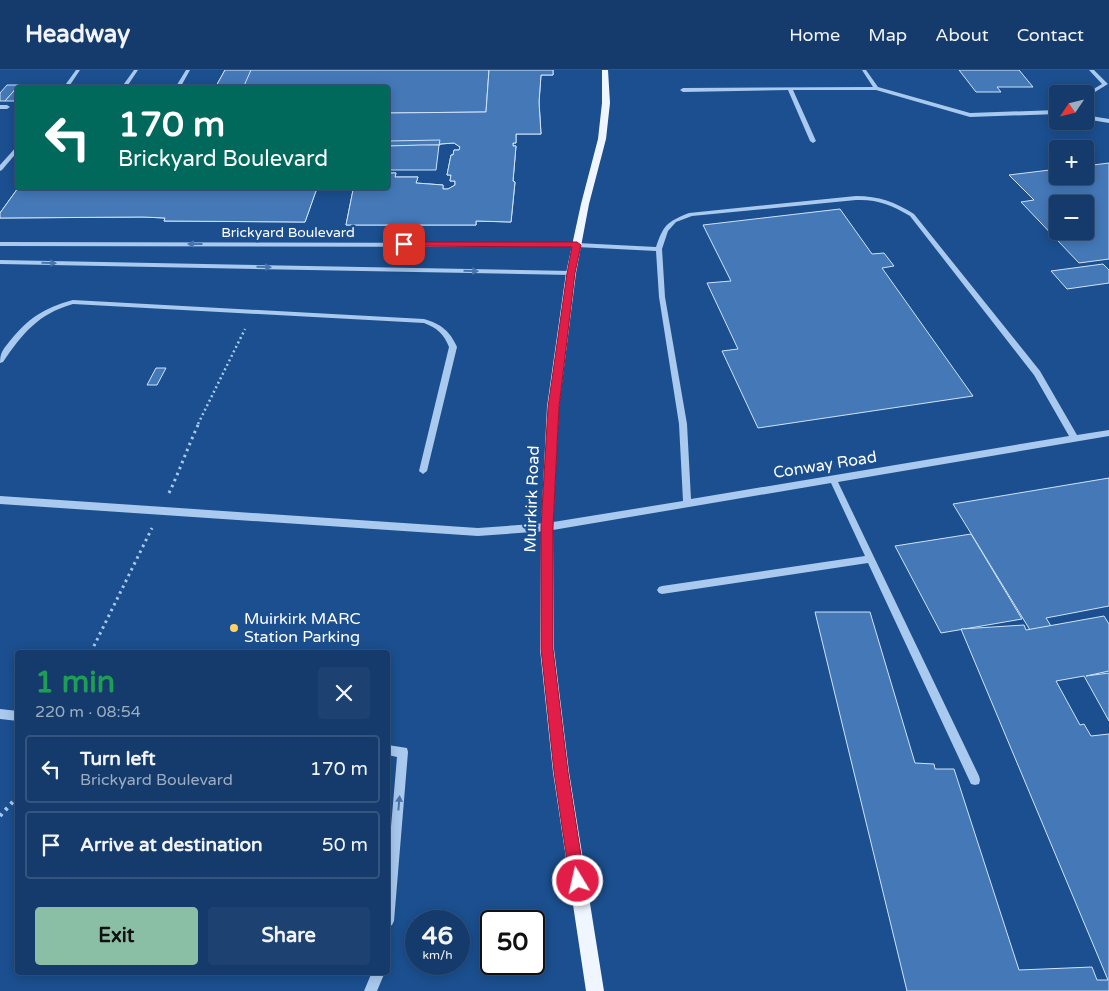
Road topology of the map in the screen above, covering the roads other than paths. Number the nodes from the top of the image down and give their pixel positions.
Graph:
1 (78, 70) edge
2 (136, 70) edge
3 (188, 70) edge
4 (605, 70) edge
5 (864, 70) edge
6 (1091, 70) edge
7 (66, 85) edge
8 (125, 85) edge
9 (179, 85) edge
10 (876, 88) junction
11 (790, 89) junction
12 (683, 90) dead end
13 (1094, 91) edge
14 (0, 107) edge
15 (7, 107) dead end
16 (1049, 112) edge
17 (1094, 118) edge
18 (1109, 121) edge
19 (813, 142) dead end
20 (15, 151) edge
21 (0, 169) edge
22 (0, 244) edge
23 (577, 245) junction
24 (659, 249) junction
25 (0, 262) edge
26 (571, 273) junction
27 (0, 360) edge
28 (1109, 433) edge
29 (1075, 439) junction
30 (423, 471) dead end
31 (833, 478) junction
32 (0, 500) edge
33 (688, 503) junction
34 (547, 527) junction
35 (871, 559) junction
36 (662, 590) dead end
37 (0, 714) edge
38 (15, 716) edge
39 (390, 750) edge
40 (975, 780) dead end
41 (390, 898) edge
42 (378, 975) edge
43 (370, 991) edge
44 (594, 991) edge

1 - 7 street
2 - 8 street
3 - 9 street
4 - 23 main road, Muirkirk Road
5 - 10 street
6 - 13 street
10 - 11 street
10 - 16 street
11 - 12 street
11 - 19 street
14 - 15 lane
17 - 18 street
20 - 21 street
23 -> 22 street, Brickyard Boulevard
23 - 24 street, Brickyard Boulevard
23 - 26 main road, Muirkirk Road
24 - 29 street
24 - 33 street
25 -> 26 street
26 - 34 main road, Muirkirk Road
27 - 30 street
28 - 29 street, Conway Road
29 - 31 street, Conway Road
31 - 33 street, Conway Road
31 - 35 street
32 - 34 street, Conway Road
33 - 34 street, Conway Road
34 - 44 main road, Muirkirk Road
35 - 36 street
35 - 40 street
37 - 38 street
41 -> 39 street
42 - 43 street

